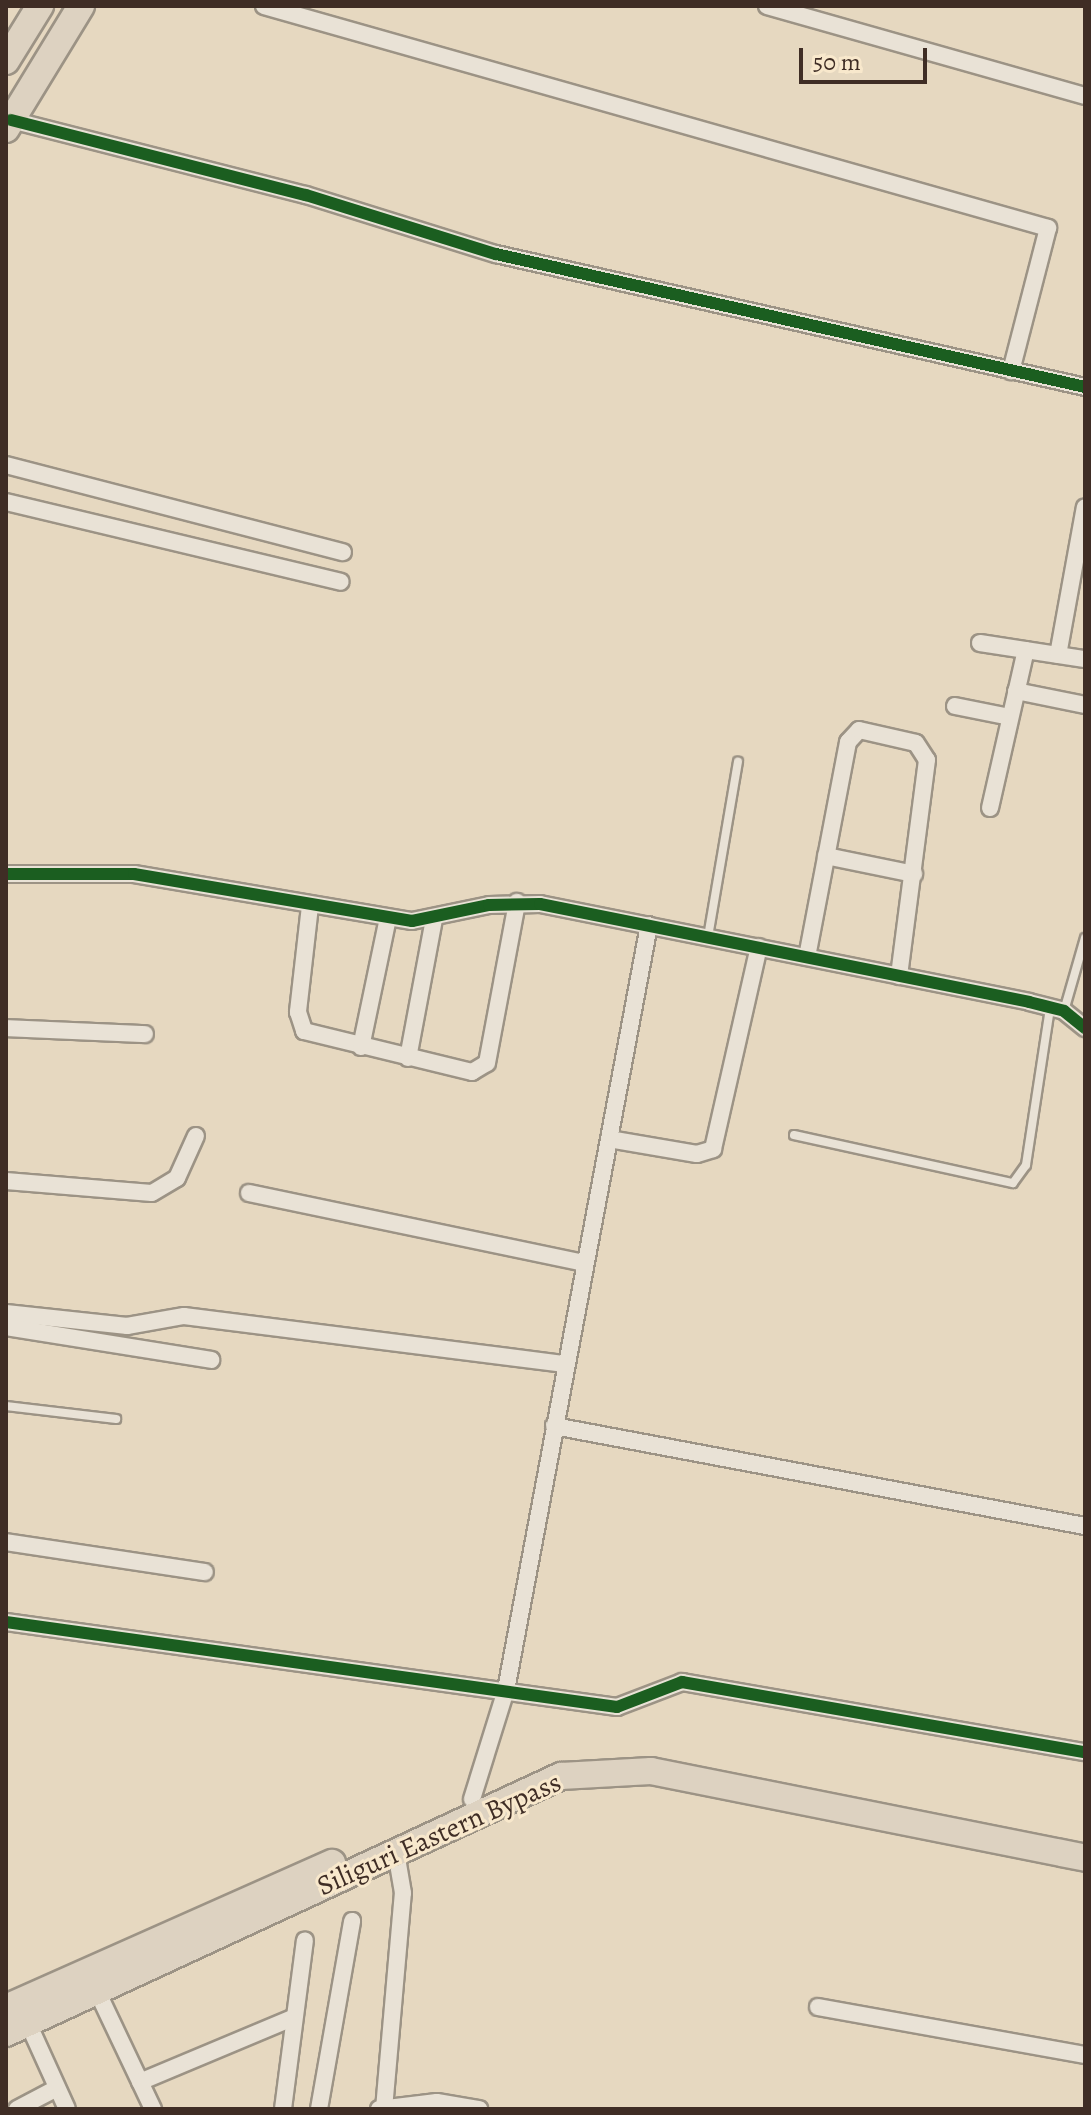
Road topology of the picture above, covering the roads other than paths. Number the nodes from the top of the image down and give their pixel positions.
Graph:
1 (40, 6) edge
2 (81, 6) edge
3 (264, 6) edge
4 (767, 6) edge
5 (6, 61) edge
6 (1085, 96) edge
7 (9, 124) edge
8 (1011, 371) junction
9 (1085, 387) edge
10 (6, 465) edge
11 (6, 502) edge
12 (1085, 507) edge
13 (343, 552) dead end
14 (1079, 578) edge
15 (341, 582) dead end
16 (980, 643) dead end
17 (1026, 650) junction
18 (1058, 655) junction
19 (1085, 659) edge
20 (1016, 691) junction
21 (1085, 705) edge
22 (955, 706) dead end
23 (1010, 717) junction
24 (738, 762) dead end
25 (990, 808) dead end
26 (826, 856) junction
27 (6, 874) edge
28 (914, 874) junction
29 (517, 902) junction
30 (310, 906) junction
31 (388, 918) junction
32 (434, 919) junction
33 (649, 925) junction
34 (708, 937) junction
35 (1085, 938) edge
36 (759, 947) junction
37 (807, 957) junction
38 (899, 976) junction
39 (1057, 1009) junction
40 (6, 1028) edge
41 (1085, 1028) edge
42 (145, 1034) dead end
43 (361, 1047) junction
44 (408, 1058) junction
45 (794, 1135) dead end
46 (196, 1136) dead end
47 (609, 1139) junction
48 (6, 1181) edge
49 (249, 1193) dead end
50 (585, 1263) junction
51 (6, 1313) edge
52 (6, 1327) edge
53 (211, 1360) dead end
54 (565, 1364) junction
55 (6, 1406) edge
56 (116, 1419) dead end
57 (554, 1426) junction
58 (1085, 1526) edge
59 (6, 1542) edge
60 (205, 1572) dead end
61 (6, 1622) edge
62 (506, 1690) junction
63 (1085, 1752) edge
64 (472, 1799) junction
65 (1085, 1839) edge
66 (396, 1852) junction
67 (1085, 1858) edge
68 (352, 1921) dead end
69 (305, 1940) dead end
70 (97, 1991) junction
71 (818, 2007) dead end
72 (6, 2008) edge
73 (292, 2018) junction
74 (17, 2028) edge
75 (1085, 2055) edge
76 (140, 2082) junction
77 (57, 2088) junction
78 (436, 2106) edge
79 (383, 2108) edge
80 (17, 2109) edge
81 (67, 2109) edge
82 (153, 2109) edge
83 (283, 2109) edge
84 (319, 2109) edge
85 (479, 2109) edge

1 - 5 main road
2 - 7 main road
3 - 8 street
4 - 6 street
7 - 8 street
8 - 9 street
10 - 13 street
11 - 15 street
12 - 14 street
14 - 18 street
16 - 17 street
17 - 18 street
17 - 20 street
18 - 19 street
20 - 21 street
20 - 23 street
22 - 23 street
23 - 25 street
24 - 34 lane
26 - 28 street
26 - 28 street
26 - 37 street
27 - 30 street
28 - 38 street
29 - 32 street
29 - 33 street
29 - 44 street
30 - 31 street
30 - 43 street
31 - 32 street
31 - 43 street
32 - 44 street
33 - 34 street
33 - 47 street
34 - 36 street
35 - 39 lane
36 - 37 street
36 - 47 street
37 - 38 street
38 - 39 street
39 - 41 street
39 - 45 lane
40 - 42 street
43 - 44 street
46 - 48 street
47 - 50 street
49 - 50 street
50 - 54 street
51 - 54 street
52 - 53 street
54 - 57 street
55 - 56 lane
57 - 58 street
57 - 62 street
59 - 60 street
61 - 62 street
62 - 63 street
62 - 64 street
64 - 65 main road, Siliguri Eastern Bypass
64 - 72 main road, Siliguri Eastern Bypass
66 - 67 main road, Siliguri Eastern Bypass
66 - 70 main road, Siliguri Eastern Bypass
66 - 79 street
68 - 84 street
69 - 73 street
70 - 74 main road, Siliguri Eastern Bypass
70 - 76 street
71 - 75 street
73 - 76 street
73 - 83 street
74 - 77 street
76 - 82 street
77 - 80 street
77 - 81 street
78 - 79 street
78 - 85 street

